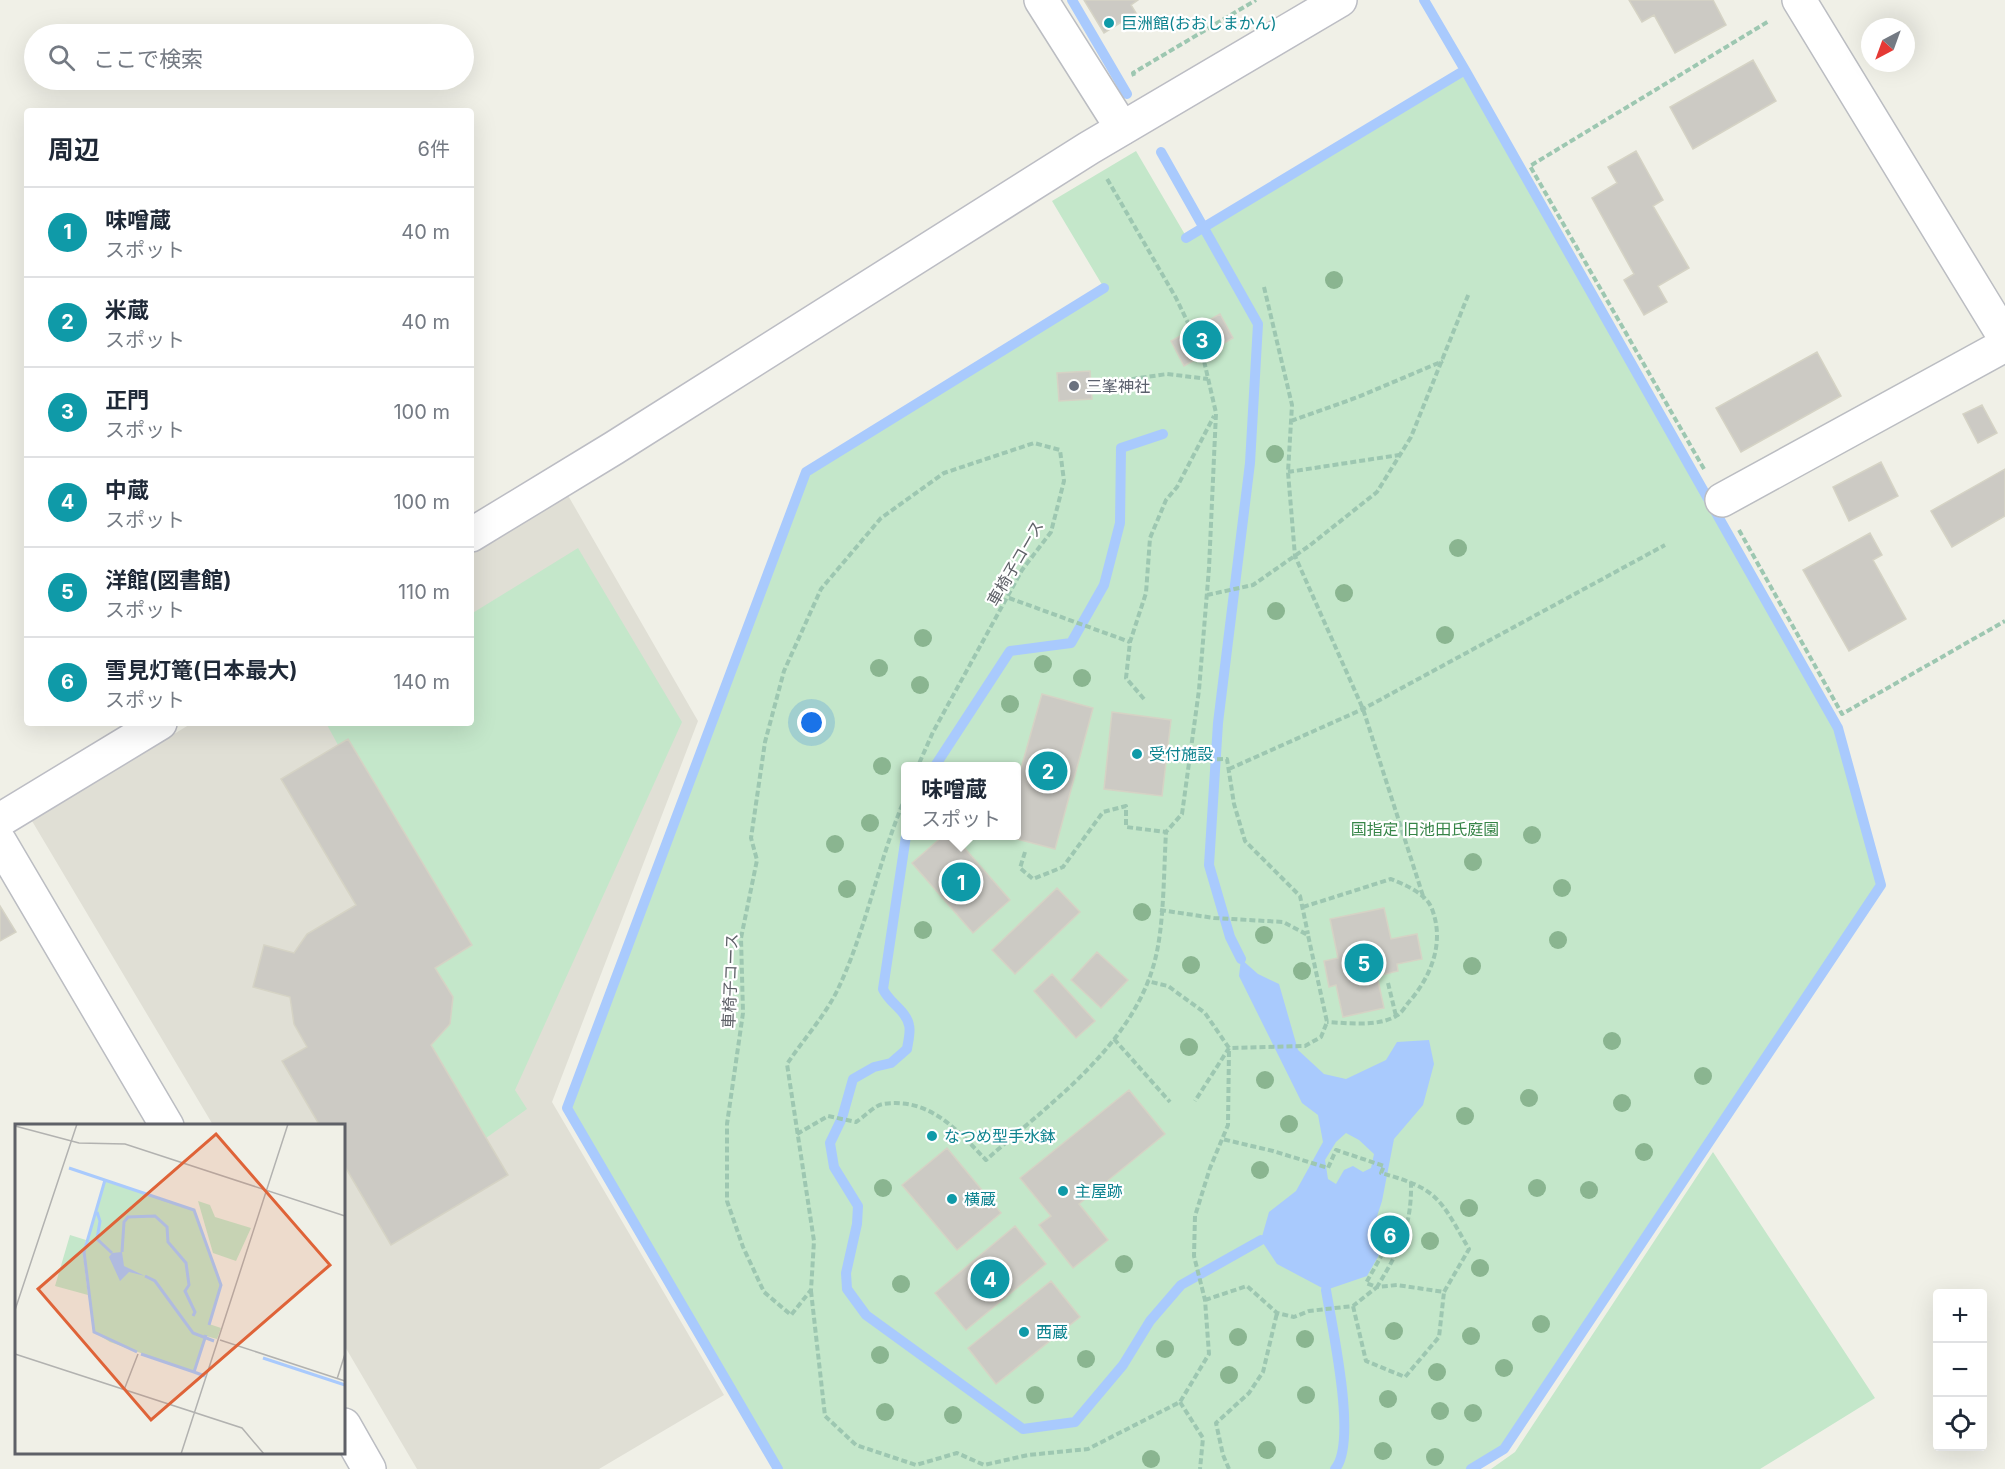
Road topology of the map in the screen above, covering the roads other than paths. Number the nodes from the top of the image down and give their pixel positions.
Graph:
1 (1041, 0) edge
2 (1340, 0) edge
3 (1800, 1) edge
4 (1122, 128) junction
5 (2005, 338) edge
6 (2005, 345) edge
7 (1722, 500) road end
8 (474, 533) edge
9 (155, 726) edge
10 (0, 820) edge
11 (0, 842) edge
12 (166, 1124) edge
13 (345, 1427) edge
14 (369, 1469) edge

1 - 4 street
2 - 4 street
3 - 5 street
4 - 8 street
6 - 7 street
9 - 10 street
11 - 12 street
13 - 14 street

